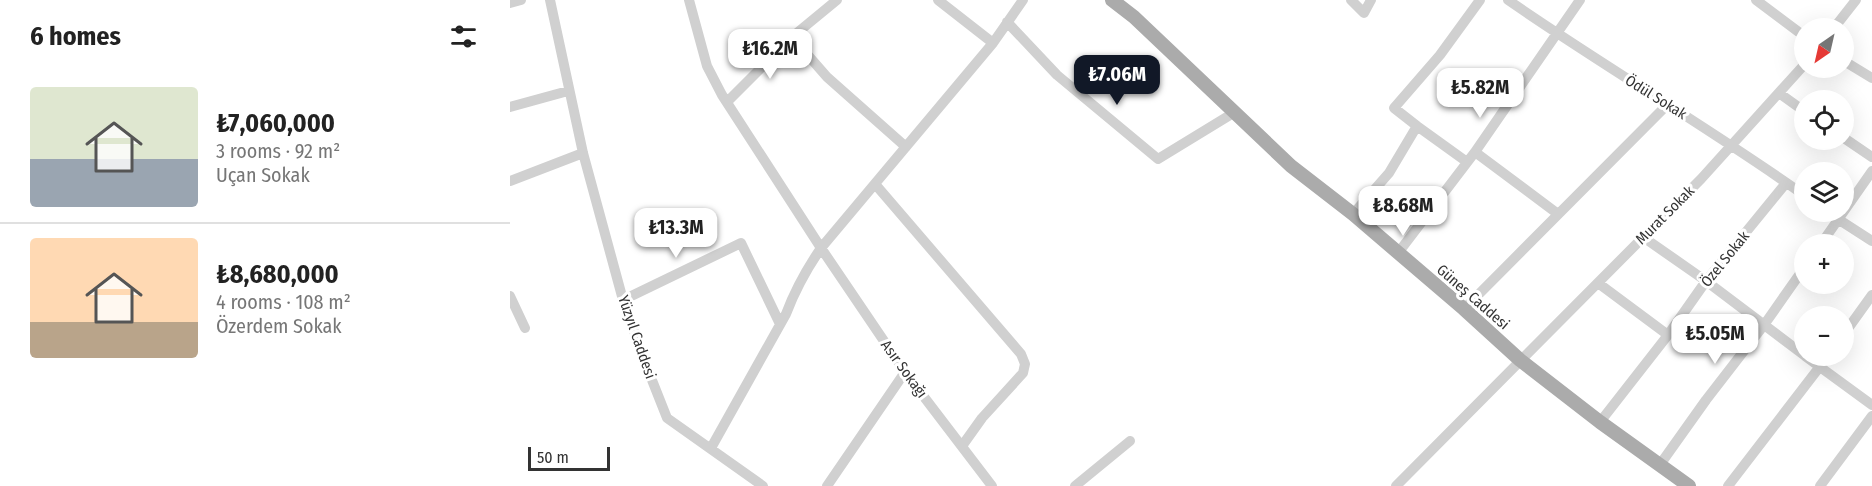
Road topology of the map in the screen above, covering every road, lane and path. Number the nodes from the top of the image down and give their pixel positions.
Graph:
1 (521, 0) edge
2 (550, 0) edge
3 (689, 0) edge
4 (837, 0) edge
5 (938, 0) edge
6 (1023, 0) edge
7 (1112, 0) edge
8 (1351, 0) edge
9 (1371, 0) edge
10 (1480, 0) edge
11 (1508, 0) edge
12 (1580, 0) edge
13 (1756, 0) edge
14 (1856, 0) edge
15 (510, 3) edge
16 (1842, 18) edge
17 (1008, 22) junction
18 (1794, 28) edge
19 (1556, 33) junction
20 (792, 37) junction
21 (993, 43) junction
22 (1854, 67) edge
23 (1794, 76) edge
24 (1872, 78) edge
25 (568, 91) junction
26 (1779, 93) junction
27 (727, 102) junction
28 (1794, 104) edge
29 (1667, 105) junction
30 (510, 107) edge
31 (1235, 112) junction
32 (1417, 126) junction
33 (1732, 145) junction
34 (1854, 145) edge
35 (906, 147) junction
36 (1475, 152) junction
37 (583, 153) junction
38 (1872, 157) edge
39 (1467, 162) junction
40 (1872, 171) edge
41 (510, 181) edge
42 (1786, 183) junction
43 (875, 184) junction
44 (1794, 188) edge
45 (1854, 198) edge
46 (1353, 214) junction
47 (1558, 214) junction
48 (1842, 222) edge
49 (1643, 237) junction
50 (1872, 241) edge
51 (821, 248) junction
52 (1398, 253) junction
53 (1706, 282) junction
54 (1794, 282) edge
55 (1598, 283) junction
56 (1872, 295) edge
57 (510, 296) edge
58 (623, 300) junction
59 (1464, 309) junction
60 (1854, 320) edge
61 (780, 324) junction
62 (1764, 325) junction
63 (525, 328) dead end
64 (1668, 335) junction
65 (1794, 347) edge
66 (1520, 360) junction
67 (1820, 366) joint
68 (905, 372) junction
69 (1872, 405) edge
70 (1872, 416) edge
71 (1600, 422) junction
72 (1130, 441) dead end
73 (962, 446) junction
74 (711, 448) junction
75 (1659, 466) junction
76 (763, 486) edge
77 (827, 486) edge
78 (992, 486) edge
79 (1075, 486) edge
80 (1396, 486) edge
81 (1689, 486) edge
82 (1728, 486) edge
83 (1820, 486) edge

1 - 15 street
2 - 25 street, Yüzyıl Caddesi
3 - 27 street, Asır Sokağı
4 - 20 street
5 - 21 street
6 - 17 street
7 - 31 main road, Güneş Caddesi
8 - 9 street
10 - 32 street
11 - 19 street, Ödül Sokak
12 - 19 street
13 - 18 street
14 - 16 street
17 - 21 street
17 - 31 street
19 - 29 street, Ödül Sokak
19 - 36 street
20 - 27 street
20 - 35 street
21 - 35 street
22 - 24 street
23 - 26 street, Murat Sokak
25 - 30 street
25 - 37 street, Yüzyıl Caddesi
26 - 28 street
26 - 33 street, Murat Sokak
27 - 51 street, Asır Sokağı
29 - 33 street, Ödül Sokak
29 - 47 street
31 - 46 main road, Güneş Caddesi
32 - 39 street
32 - 46 street
33 - 42 street, Ödül Sokak
33 - 49 street, Murat Sokak
34 - 38 street
35 - 43 street
36 - 39 street
36 - 47 street
37 - 41 street
37 - 58 street, Yüzyıl Caddesi
39 - 52 street
40 - 45 street
42 - 44 street, Ödül Sokak
42 - 53 street, Özel Sokak
43 - 51 street
43 - 73 street
46 - 52 main road, Güneş Caddesi
47 - 59 street
48 - 50 street
49 - 53 street
49 - 55 street, Murat Sokak
51 - 61 street
51 - 68 street, Asır Sokağı
52 - 59 main road, Güneş Caddesi
53 - 62 street
53 - 64 street, Özel Sokak
54 - 62 street
55 - 64 street
55 - 66 street, Murat Sokak
56 - 60 street
57 - 63 street
58 - 61 street
58 - 74 street, Yüzyıl Caddesi
59 - 66 main road, Güneş Caddesi
61 - 74 street
62 - 65 street
62 - 75 street
64 - 71 street, Özel Sokak
66 - 71 main road, Güneş Caddesi
66 - 80 street, Murat Sokak
67 - 69 street
67 - 82 street
68 - 73 street, Asır Sokağı
68 - 77 street
70 - 83 street
71 - 75 main road, Güneş Caddesi
72 - 79 street
73 - 78 street, Asır Sokağı
74 - 76 street, Yüzyıl Caddesi
75 - 81 main road, Güneş Caddesi

